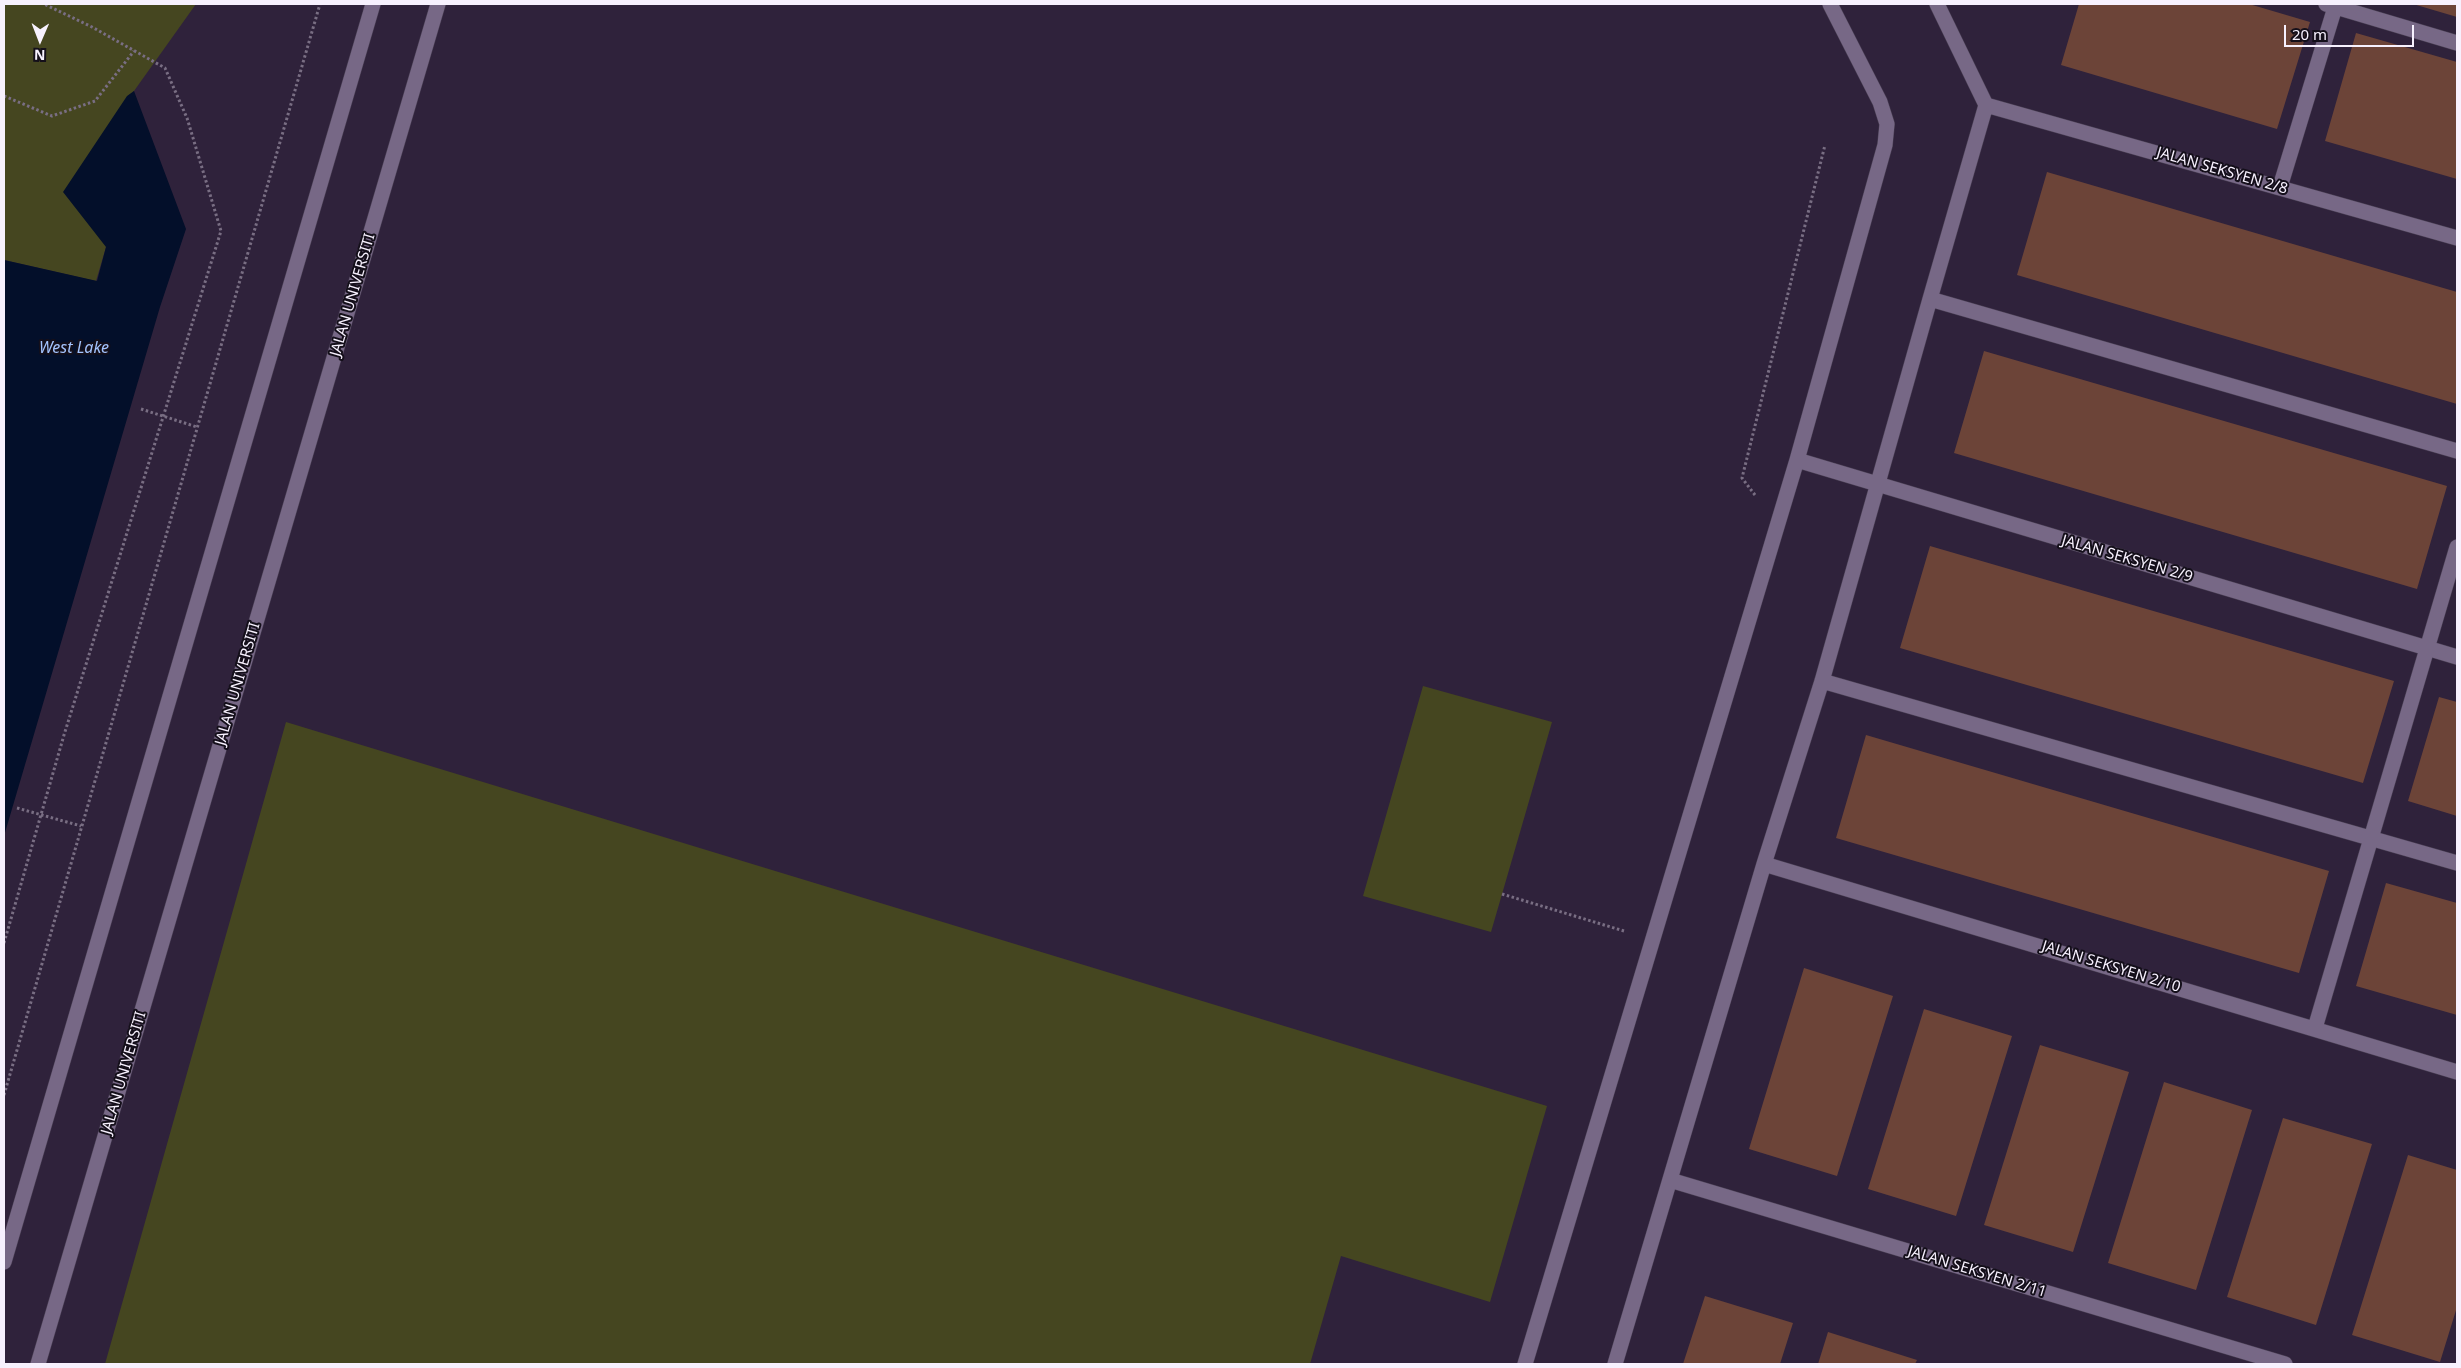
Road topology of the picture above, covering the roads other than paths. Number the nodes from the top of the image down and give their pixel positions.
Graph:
1 (373, 4) edge
2 (438, 4) edge
3 (1830, 4) edge
4 (1937, 4) edge
5 (2332, 5) edge
6 (2457, 42) edge
7 (1986, 105) junction
8 (2280, 187) junction
9 (2457, 238) edge
10 (1930, 298) junction
11 (2457, 451) edge
12 (1797, 460) junction
13 (1879, 486) junction
14 (2457, 547) edge
15 (2428, 648) junction
16 (2457, 657) edge
17 (1822, 681) junction
18 (2373, 839) junction
19 (2457, 863) edge
20 (1764, 864) junction
21 (2315, 1028) junction
22 (2457, 1072) edge
23 (1670, 1180) junction
24 (4, 1262) edge
25 (38, 1364) edge
26 (1525, 1364) edge
27 (1615, 1364) edge
28 (2285, 1364) edge

1 - 24 street
2 - 25 street, JALAN UNIVERSITI
3 - 12 street
4 - 7 street
5 - 6 street
5 - 8 street
7 - 8 street, JALAN SEKSYEN 2/8
7 - 10 street
8 - 9 street, JALAN SEKSYEN 2/8
10 - 11 street
10 - 13 street
12 - 13 street, JALAN SEKSYEN 2/9
12 - 26 street
13 - 15 street, JALAN SEKSYEN 2/9
13 - 17 street
14 - 15 street
15 - 16 street, JALAN SEKSYEN 2/9
15 - 18 street
17 - 18 street
17 - 20 street
18 - 19 street
18 - 21 street
20 - 21 street, JALAN SEKSYEN 2/10
20 - 23 street
21 - 22 street, JALAN SEKSYEN 2/10
23 - 27 street
23 - 28 street, JALAN SEKSYEN 2/11

